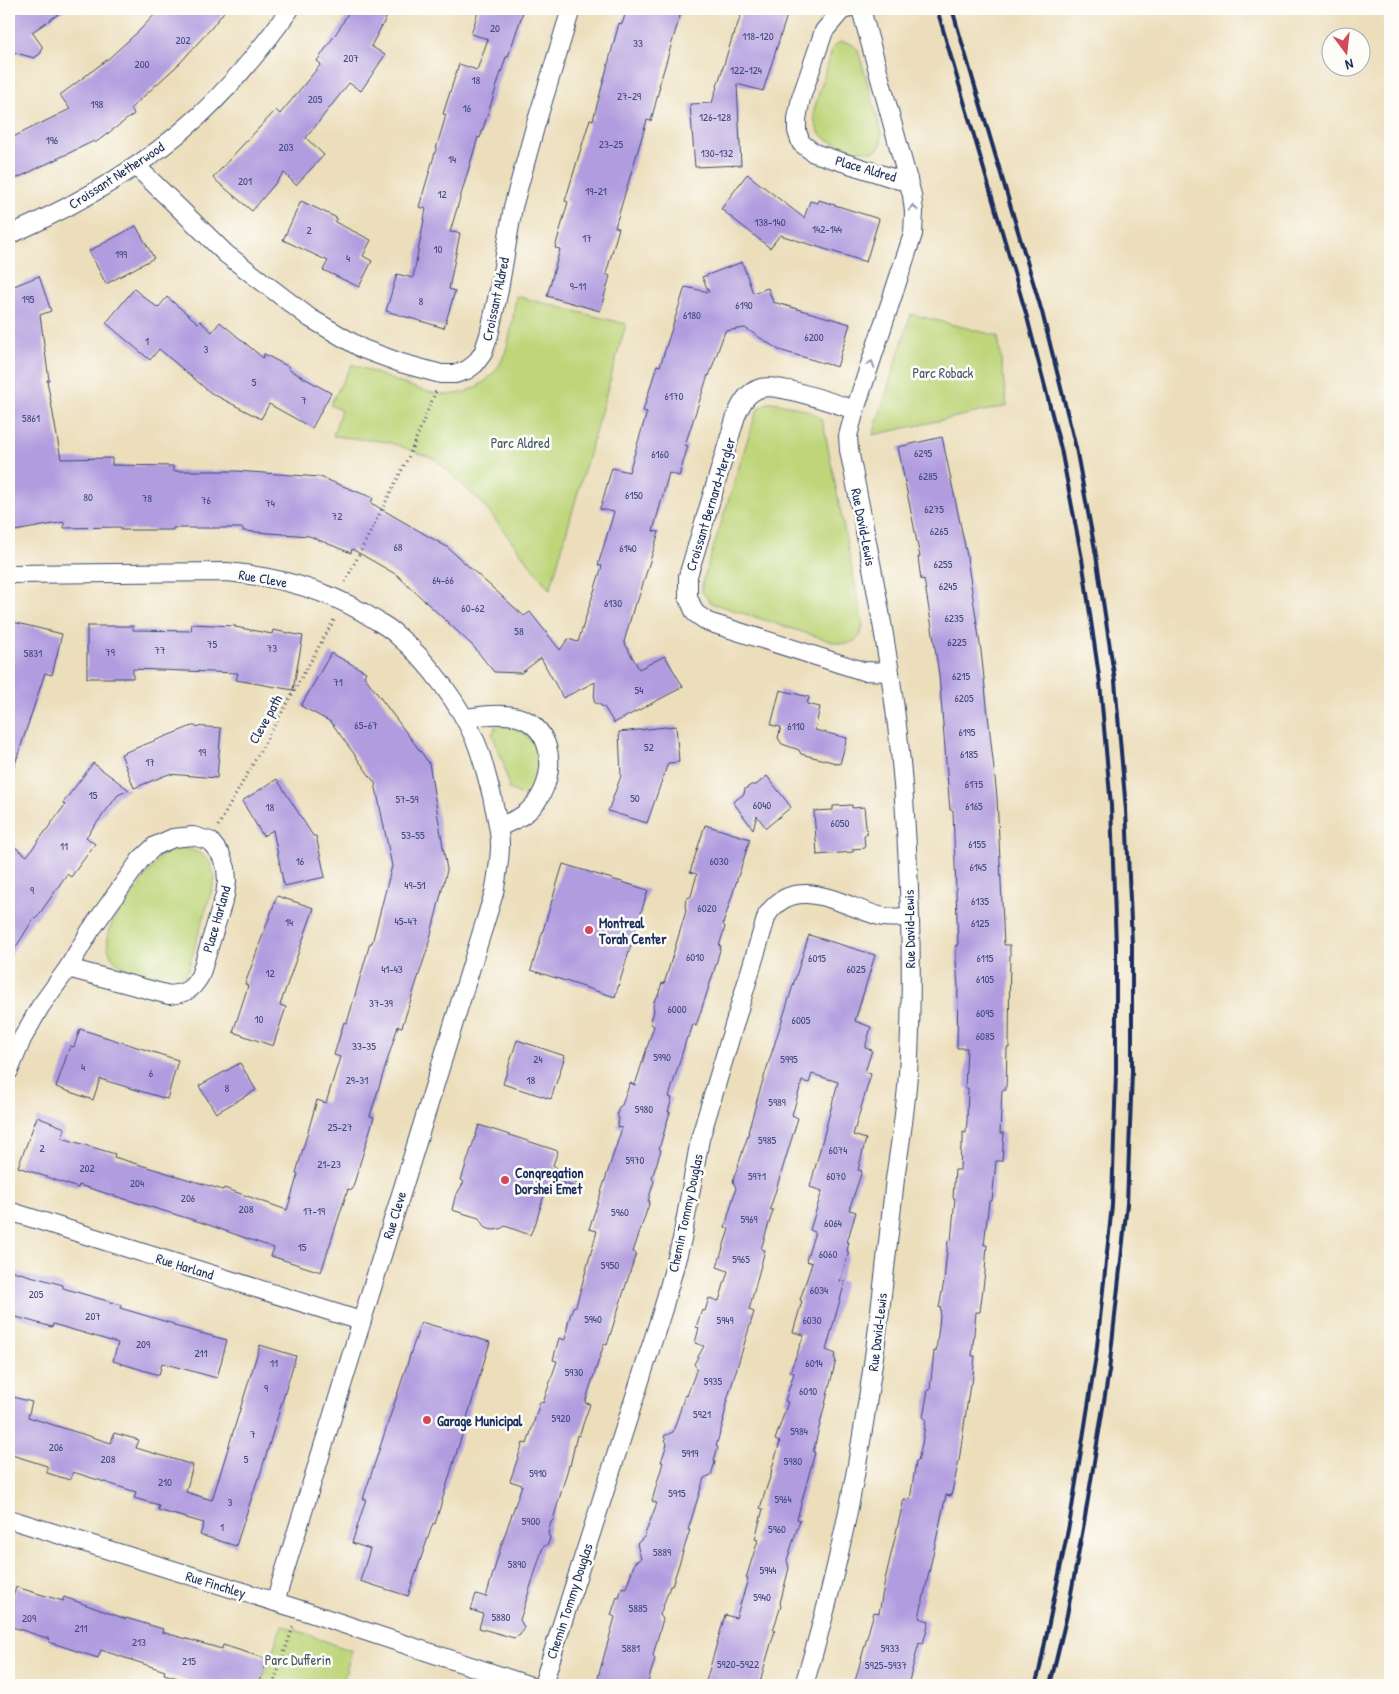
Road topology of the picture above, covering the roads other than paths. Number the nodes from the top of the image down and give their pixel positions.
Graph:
1 (290, 9) edge
2 (571, 9) edge
3 (846, 9) edge
4 (861, 9) edge
5 (136, 166) junction
6 (908, 179) junction
7 (9, 235) edge
8 (855, 410) junction
9 (9, 574) edge
10 (890, 672) junction
11 (465, 718) junction
12 (499, 827) junction
13 (910, 917) junction
14 (68, 968) junction
15 (9, 1071) edge
16 (9, 1211) edge
17 (361, 1321) junction
18 (9, 1519) edge
19 (275, 1602) junction
20 (528, 1685) edge
21 (544, 1685) edge
22 (804, 1685) edge

1 - 5 street, Croissant Netherwood
2 - 5 street, Croissant Aldred
3 - 6 street, Place Aldred
4 - 6 street, Place Aldred
5 - 7 street, Croissant Netherwood
8 -> 6 street, Rue David-Lewis
8 - 10 street, Rue David-Lewis
8 - 10 street, Croissant Bernard-Mergler
9 - 11 street, Rue Cleve
10 - 13 street, Rue David-Lewis
11 - 12 street, Rue Cleve
11 - 12 street
12 - 17 street, Rue Cleve
13 - 21 street, Chemin Tommy Douglas
13 - 22 street, Rue David-Lewis
14 - 14 street, Place Harland
14 - 15 street, Place Harland
16 - 17 street, Rue Harland
17 - 19 street, Rue Cleve
18 - 19 street, Rue Finchley
19 - 20 street, Rue Finchley

